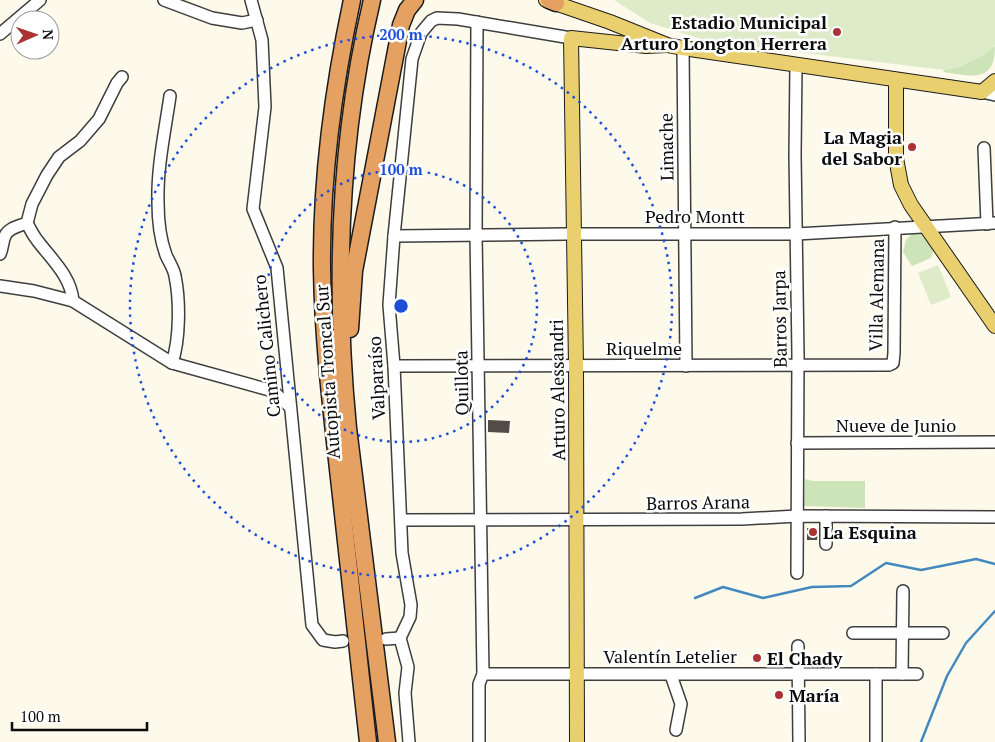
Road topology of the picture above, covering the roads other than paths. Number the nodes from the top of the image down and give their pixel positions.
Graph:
1 (40, 0) edge
2 (164, 0) edge
3 (251, 0) edge
4 (352, 0) edge
5 (372, 0) edge
6 (415, 0) edge
7 (550, 1) edge
8 (574, 5) edge
9 (257, 20) junction
10 (477, 22) junction
11 (0, 34) edge
12 (571, 38) junction
13 (667, 45) junction
14 (682, 48) junction
15 (796, 65) junction
16 (122, 76) dead end
17 (896, 80) junction
18 (995, 81) edge
19 (988, 94) edge
20 (170, 96) dead end
21 (984, 148) dead end
22 (27, 223) junction
23 (991, 223) edge
24 (895, 227) junction
25 (926, 227) junction
26 (574, 234) junction
27 (684, 234) junction
28 (796, 234) junction
29 (476, 235) junction
30 (394, 236) junction
31 (0, 254) edge
32 (0, 286) edge
33 (72, 301) junction
34 (995, 326) edge
35 (893, 362) joint
36 (172, 363) junction
37 (798, 364) junction
38 (394, 366) junction
39 (478, 366) junction
40 (576, 366) junction
41 (686, 366) junction
42 (290, 407) junction
43 (995, 442) edge
44 (797, 443) junction
45 (353, 468) junction
46 (797, 516) junction
47 (826, 516) junction
48 (995, 517) edge
49 (401, 520) junction
50 (577, 520) junction
51 (480, 521) junction
52 (826, 544) dead end
53 (797, 573) dead end
54 (903, 591) dead end
55 (902, 632) junction
56 (853, 633) dead end
57 (943, 633) dead end
58 (400, 638) junction
59 (386, 639) dead end
60 (343, 641) dead end
61 (798, 646) dead end
62 (483, 674) junction
63 (577, 674) junction
64 (671, 674) junction
65 (798, 674) junction
66 (876, 674) junction
67 (902, 674) junction
68 (917, 674) dead end
69 (676, 730) dead end
70 (368, 742) edge
71 (387, 742) edge
72 (409, 742) edge
73 (479, 742) edge
74 (577, 742) edge
75 (799, 742) edge
76 (876, 742) edge

1 - 11 street
2 - 9 street
3 - 9 street, Camino Calichero
4 - 70 highway, Autopista Troncal Sur
5 - 45 highway, Autopista Troncal Sur
6 - 45 highway
7 - 8 main road
8 - 13 main road
9 - 42 street, Camino Calichero
10 - 12 street
10 - 29 street, Quillota
10 - 30 street, Valparaíso
12 - 13 main road
12 - 26 main road, Arturo Alessandri
13 - 14 main road
14 - 15 main road
14 - 27 street, Limache
15 - 17 main road
15 - 28 street, Barros Jarpa
16 - 22 street
17 - 19 main road
17 - 25 main road
18 - 19 main road
20 - 36 street
21 - 23 street
22 - 31 street
22 - 33 street
23 - 25 street, Pedro Montt
24 - 25 street, Pedro Montt
24 - 28 street, Pedro Montt
24 - 35 street, Villa Alemana
25 - 34 main road
26 - 27 street, Pedro Montt
26 - 29 street, Pedro Montt
26 - 40 main road, Arturo Alessandri
27 - 28 street, Pedro Montt
27 - 41 street, Limache
28 - 37 street, Barros Jarpa
29 - 30 street, Pedro Montt
29 - 39 street, Quillota
30 - 38 street, Valparaíso
32 - 33 street
33 - 36 street
35 - 37 street, Riquelme
36 - 42 street
37 - 41 street, Riquelme
37 - 44 street, Barros Jarpa
38 - 39 street, Riquelme
38 - 49 street, Valparaíso
39 - 40 street, Riquelme
39 - 51 street, Quillota
40 - 41 street, Riquelme
40 - 50 main road, Arturo Alessandri
42 - 60 street, Camino Calichero
43 - 44 street, Nueve de Junio
44 - 46 street, Barros Jarpa
45 - 71 highway, Autopista Troncal Sur
46 - 47 street, Barros Arana
46 - 50 street, Barros Arana
46 - 53 street, Barros Jarpa
47 - 48 street, Barros Arana
47 - 52 street
49 - 51 street, Barros Arana
49 - 58 street, Valparaíso
50 - 51 street, Barros Arana
50 - 63 main road, Arturo Alessandri
51 - 62 street, Quillota
54 - 55 street
55 - 56 street
55 - 57 street
55 - 67 street
58 - 59 street
58 - 72 street
61 - 65 street
62 - 63 street, Valentín Letelier
62 - 73 street, Quillota
63 - 64 street, Valentín Letelier
63 - 74 main road, Arturo Alessandri
64 - 65 street, Valentín Letelier
64 - 69 street
65 - 66 street, Valentín Letelier
65 - 75 street
66 - 67 street, Valentín Letelier
66 - 76 street
67 - 68 street, Valentín Letelier

